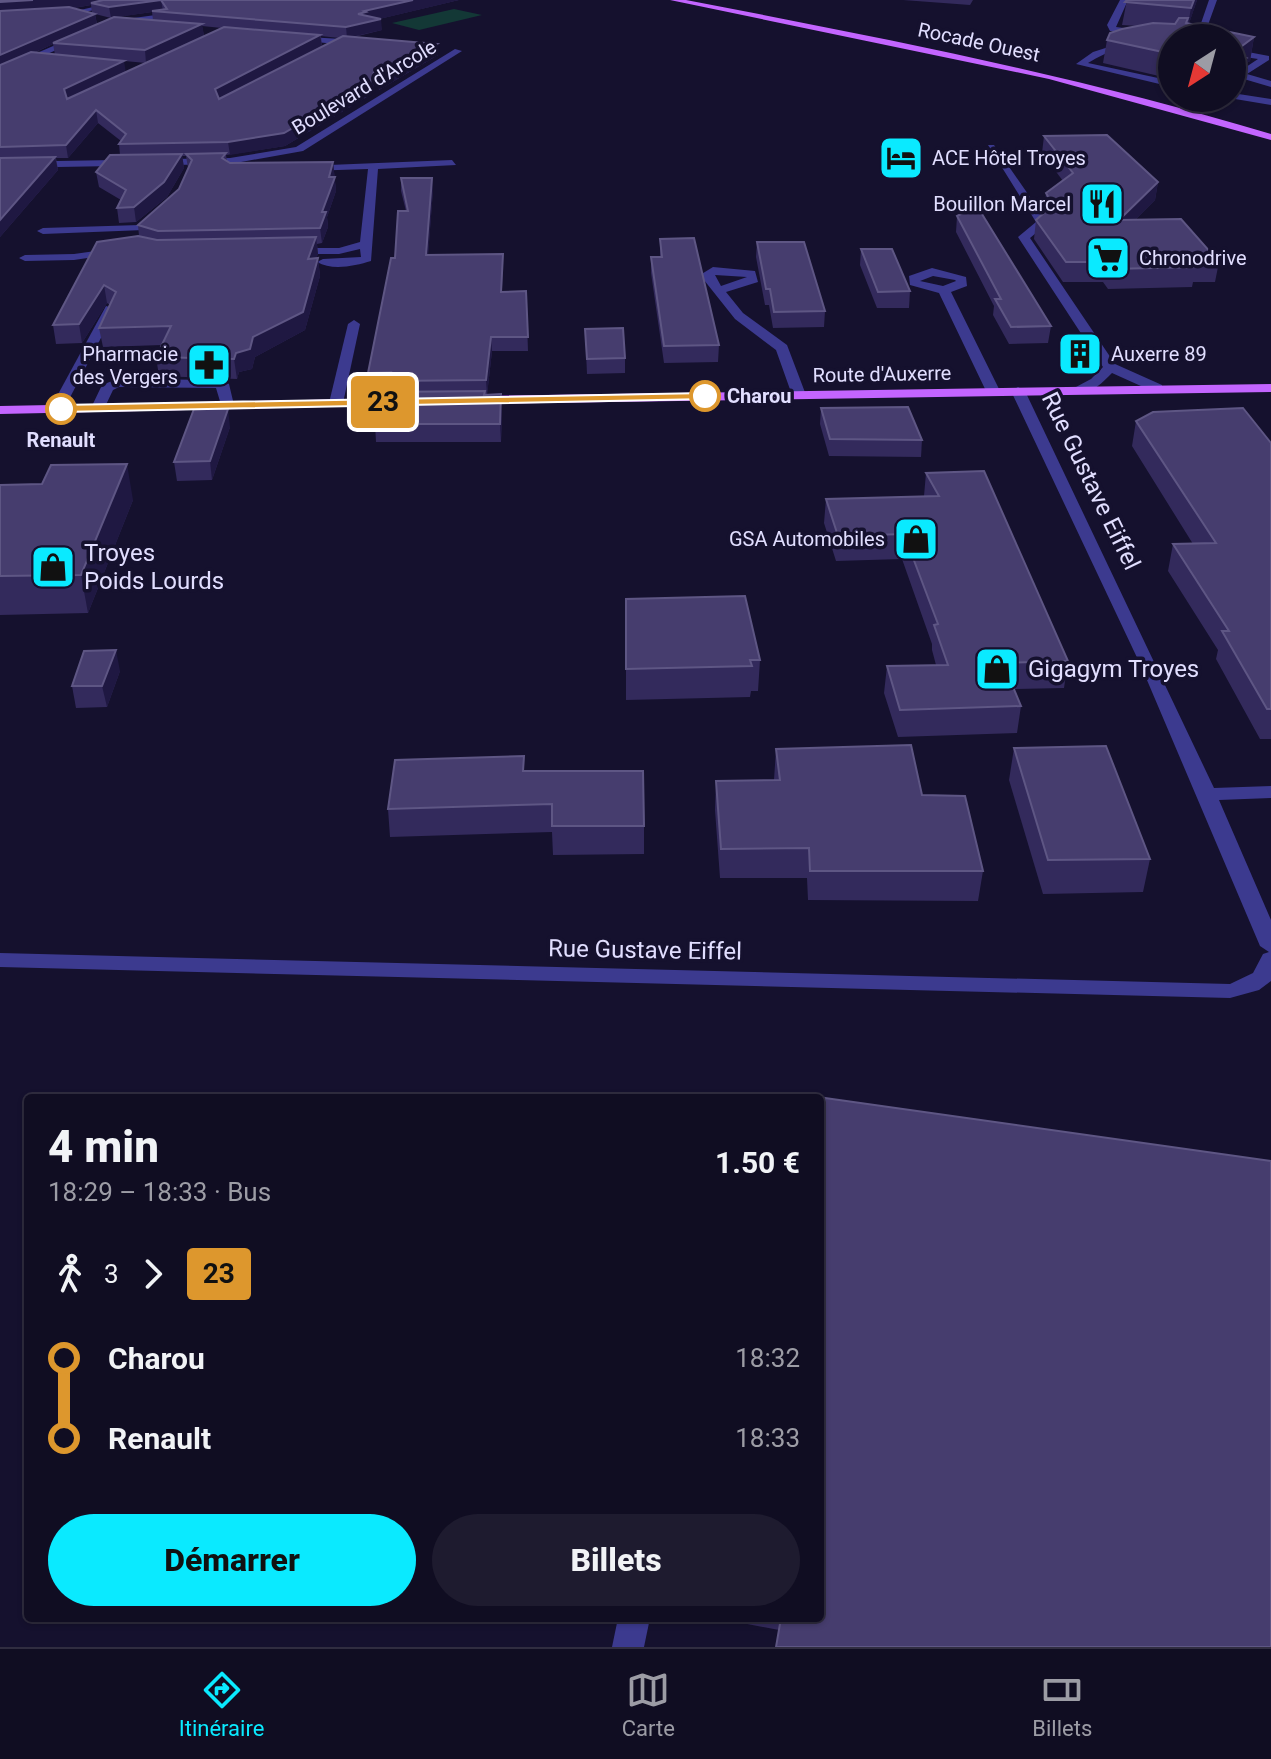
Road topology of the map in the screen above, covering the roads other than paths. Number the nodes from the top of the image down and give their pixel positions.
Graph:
1 (136, 0) edge
2 (674, 0) edge
3 (1124, 0) edge
4 (1213, 0) edge
5 (58, 13) edge
6 (71, 13) junction
7 (163, 16) edge
8 (111, 23) junction
9 (161, 28) edge
10 (100, 30) edge
11 (86, 35) edge
12 (284, 37) edge
13 (1158, 40) edge
14 (341, 42) junction
15 (370, 44) edge
16 (328, 49) edge
17 (443, 50) dead end
18 (1246, 54) edge
19 (32, 59) junction
20 (61, 61) edge
21 (1246, 69) edge
22 (0, 72) edge
23 (1246, 77) edge
24 (1158, 81) edge
25 (1271, 85) edge
26 (1246, 98) edge
27 (1257, 100) junction
28 (1271, 102) edge
29 (1271, 137) edge
30 (991, 147) dead end
31 (452, 163) dead end
32 (0, 165) edge
33 (372, 166) junction
34 (295, 169) edge
35 (248, 171) edge
36 (16, 178) edge
37 (151, 219) edge
38 (140, 228) junction
39 (43, 231) dead end
40 (282, 251) edge
41 (25, 258) dead end
42 (944, 290) dead end
43 (717, 291) dead end
44 (110, 309) edge
45 (354, 324) dead end
46 (1110, 367) junction
47 (1271, 386) edge
48 (1157, 388) junction
49 (1081, 390) junction
50 (993, 391) junction
51 (1018, 391) junction
52 (799, 395) junction
53 (427, 401) edge
54 (458, 401) edge
55 (336, 403) junction
56 (227, 405) junction
57 (98, 408) junction
58 (57, 409) junction
59 (0, 410) edge
60 (1271, 792) edge
61 (1209, 794) junction
62 (1271, 946) edge
63 (1271, 959) edge
64 (0, 960) edge
65 (633, 1622) edge
66 (628, 1647) edge

1 - 6 street
2 - 29 main road, Rocade Ouest
3 - 4 street
5 - 6 street
6 - 8 street
7 - 8 street
8 - 9 street
8 - 10 street
11 - 19 street
12 - 14 street
13 - 24 street
14 - 15 street
14 - 16 street
17 - 32 street, Boulevard d'Arcole
18 - 21 street
19 - 20 street
19 - 22 street
23 - 25 street
25 - 27 street
26 - 27 street
27 - 28 street
30 - 46 street
31 - 33 street
33 - 34 street
33 - 40 street
35 - 36 street
37 - 38 street
38 - 39 street
38 - 41 street
42 - 50 street
43 - 52 street
44 - 58 street
45 - 55 street
46 - 48 street
46 - 49 street
47 - 48 main road, Route d'Auxerre
48 - 49 main road, Route d'Auxerre
49 - 51 main road, Route d'Auxerre
50 - 51 main road, Route d'Auxerre
50 - 52 main road, Route d'Auxerre
51 - 61 street, Rue Gustave Eiffel
52 - 54 main road, Route d'Auxerre
53 - 55 main road
55 - 56 main road
56 - 57 main road
56 - 57 street
57 - 58 main road
58 - 59 main road
60 - 61 street
61 - 62 street, Rue Gustave Eiffel
63 - 64 street, Rue Gustave Eiffel
65 - 66 street

